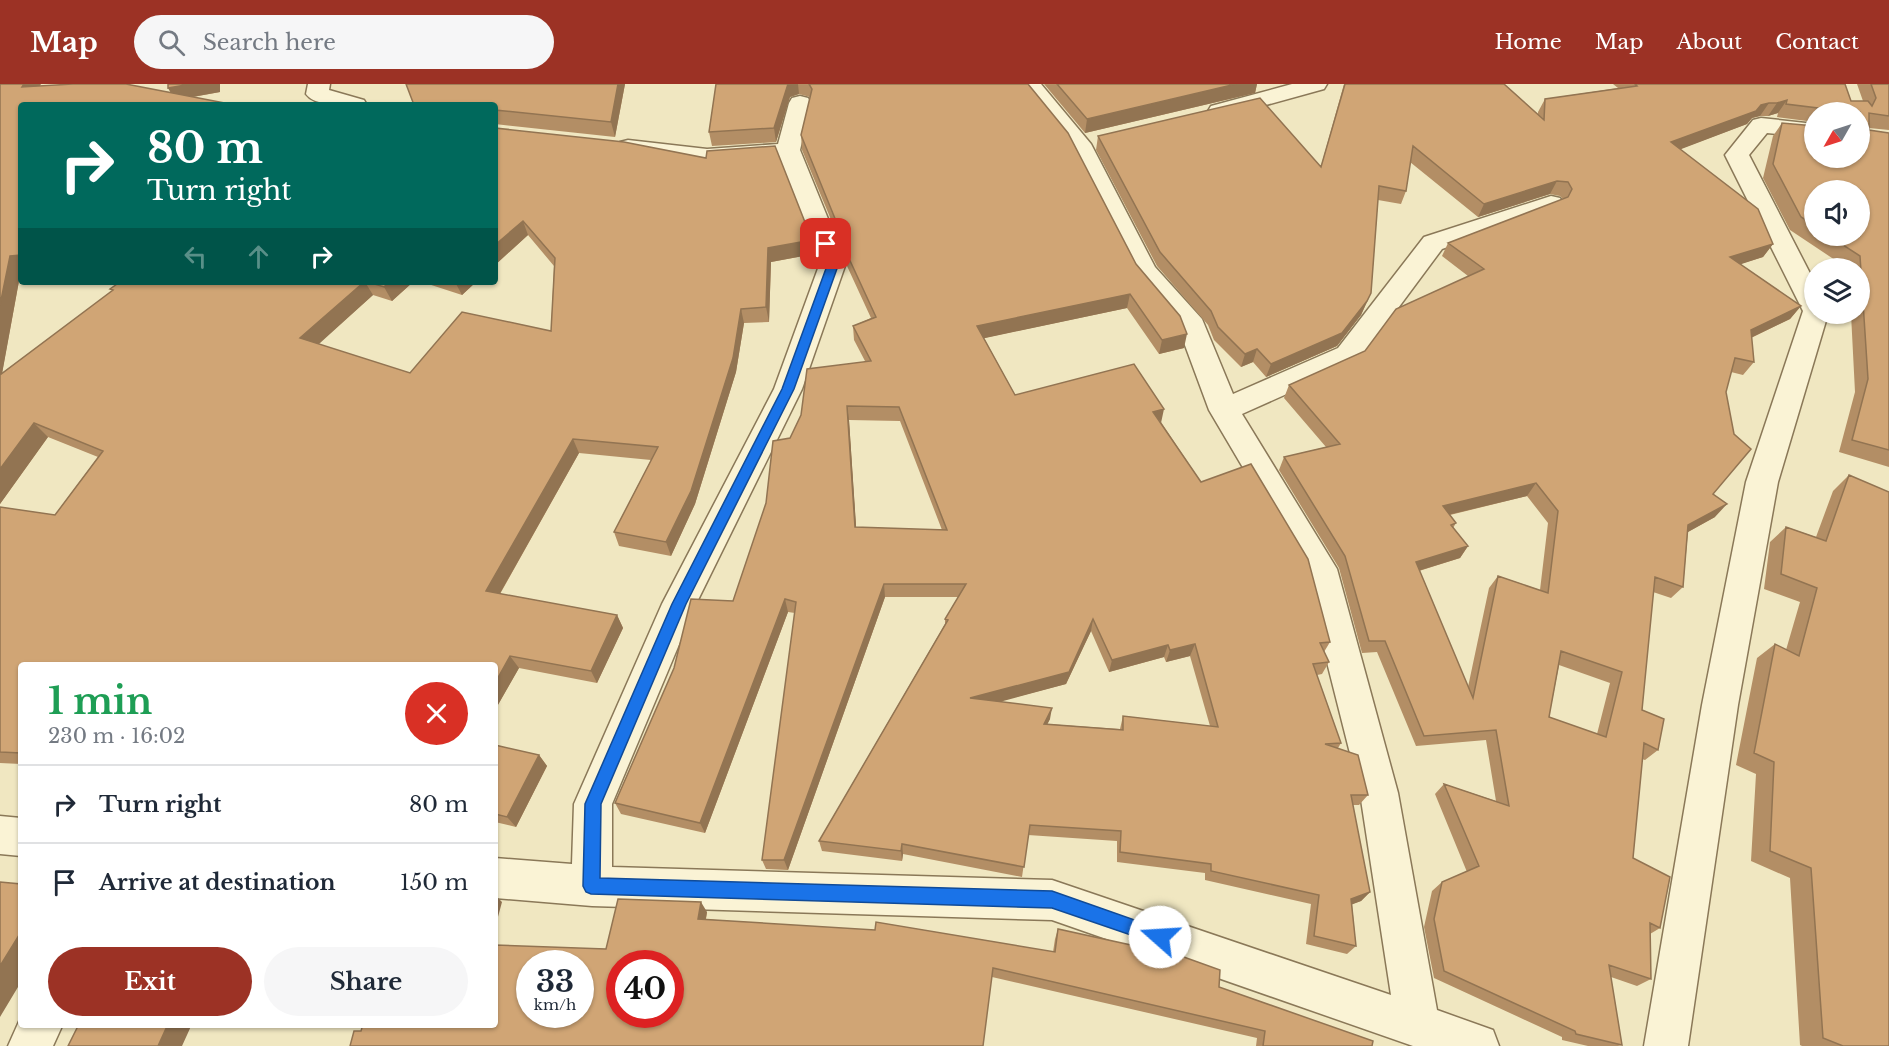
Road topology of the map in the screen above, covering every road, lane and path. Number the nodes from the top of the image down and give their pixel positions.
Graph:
1 (319, 84) edge
2 (1029, 84) edge
3 (1316, 84) edge
4 (345, 102) edge
5 (800, 103) dead end
6 (1200, 115) edge
7 (1804, 130) edge
8 (606, 144) edge
9 (788, 150) junction
10 (1551, 203) edge
11 (1804, 289) edge
12 (1811, 324) edge
13 (1224, 411) junction
14 (0, 835) edge
15 (18, 837) edge
16 (498, 878) edge
17 (591, 886) junction
18 (1418, 1026) junction
19 (39, 1028) edge
20 (30, 1046) edge
21 (1477, 1046) edge
22 (1666, 1046) edge

1 - 4 street
2 - 13 street
3 - 6 street
5 - 9 street
7 - 11 street
8 - 9 street
9 - 17 street
10 - 13 street
12 - 22 street
13 - 18 street
14 - 15 street
16 - 17 street
17 - 18 street
18 - 21 street
19 - 20 street

